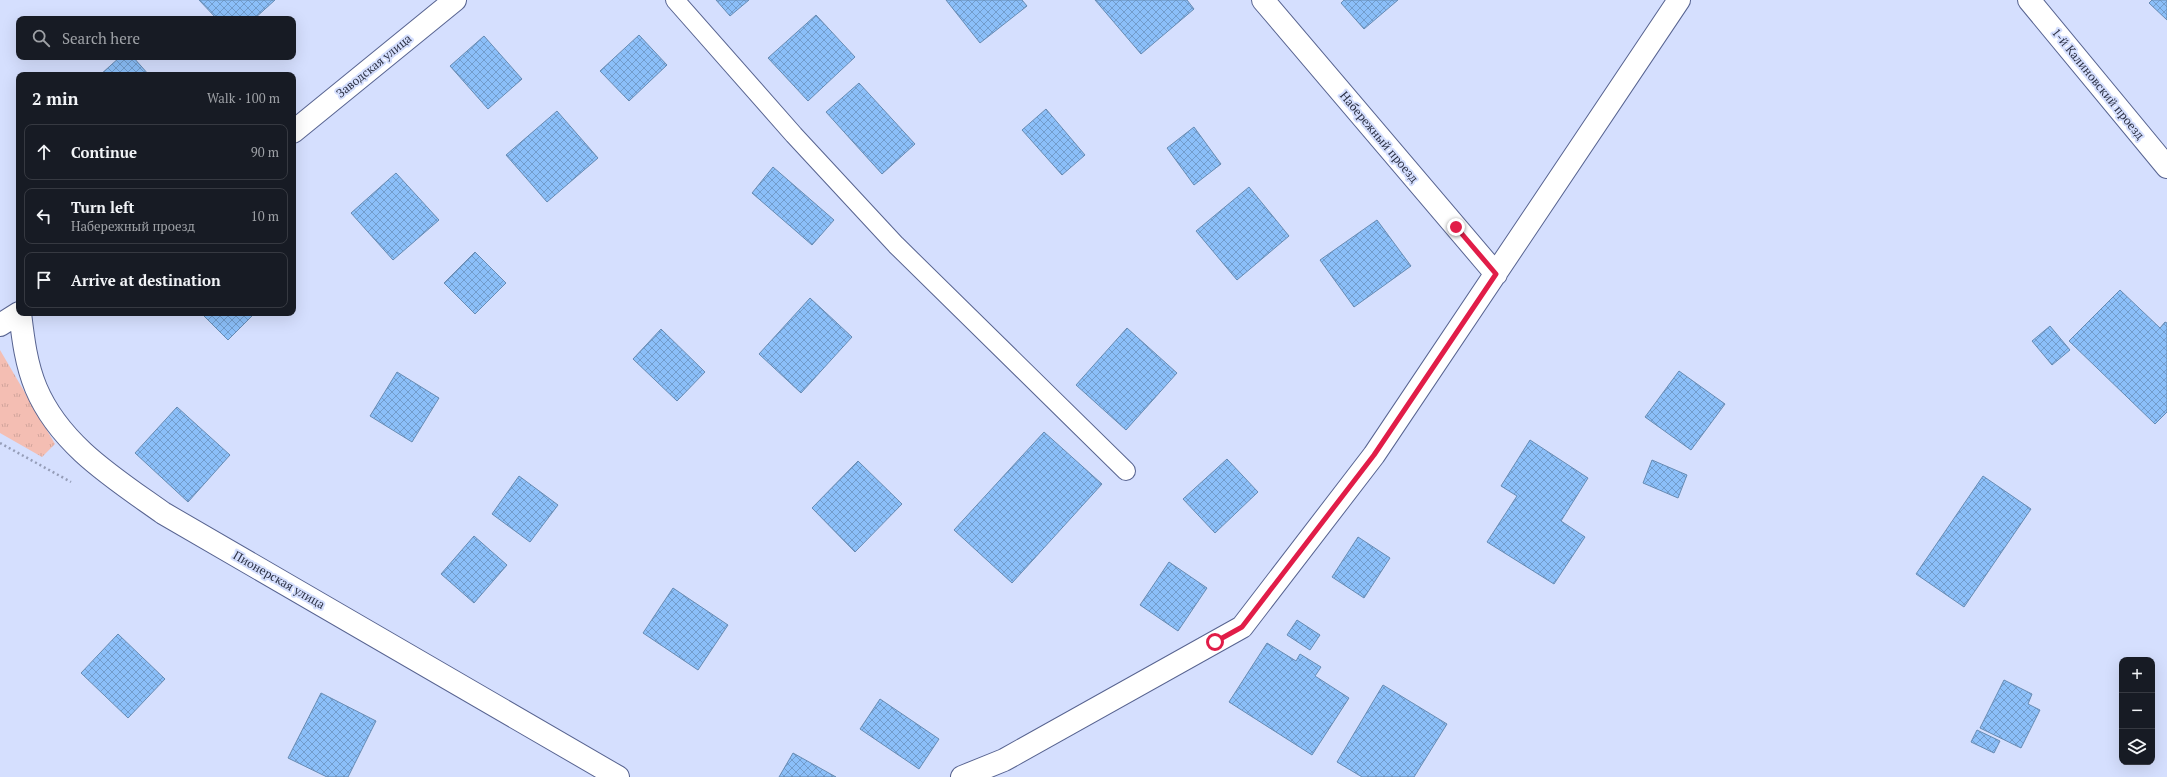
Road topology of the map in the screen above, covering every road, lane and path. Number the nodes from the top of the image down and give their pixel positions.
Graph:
1 (455, 0) edge
2 (675, 0) edge
3 (1263, 0) edge
4 (1679, 0) edge
5 (2029, 0) edge
6 (296, 130) edge
7 (2167, 167) edge
8 (1496, 274) junction
9 (16, 315) edge
10 (20, 316) edge
11 (0, 325) edge
12 (1126, 471) dead end
13 (618, 777) edge
14 (962, 777) edge

1 - 6 street, Заводская улица
2 - 12 lane
3 - 8 street, Набережный проезд
4 - 8 street
5 - 7 street, 1-й Калиновский проезд
8 - 14 street
9 - 11 street
10 - 13 street, Пионерская улица

